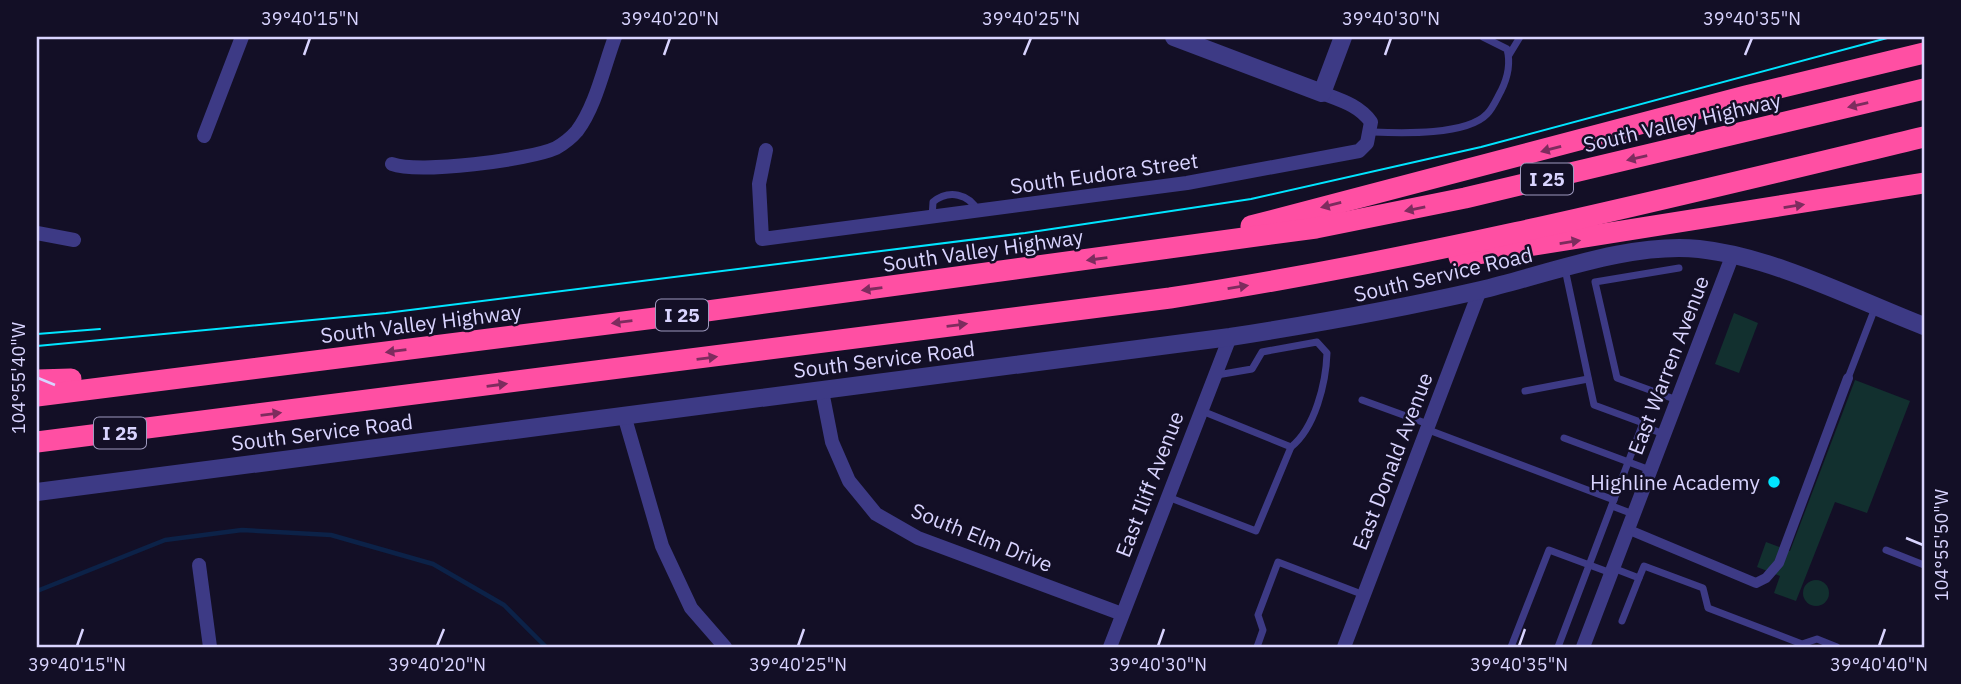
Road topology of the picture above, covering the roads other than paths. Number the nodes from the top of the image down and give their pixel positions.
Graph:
1 (242, 37) edge
2 (615, 37) edge
3 (1174, 37) edge
4 (1343, 37) edge
5 (1483, 37) edge
6 (1520, 37) edge
7 (1924, 53) edge
8 (1509, 55) junction
9 (1924, 89) edge
10 (1322, 93) junction
11 (1371, 132) junction
12 (204, 136) dead end
13 (1924, 137) edge
14 (766, 150) dead end
15 (392, 164) dead end
16 (1924, 183) edge
17 (37, 233) edge
18 (74, 240) dead end
19 (1165, 250) junction
20 (1662, 250) junction
21 (1733, 254) junction
22 (1593, 262) junction
23 (1679, 268) dead end
24 (1565, 269) junction
25 (1665, 270) junction
26 (1308, 277) junction
27 (1598, 282) junction
28 (1479, 290) junction
29 (1875, 307) junction
30 (1315, 324) junction
31 (1924, 326) edge
32 (1230, 337) junction
33 (1317, 342) junction
34 (1216, 375) junction
35 (199, 376) junction
36 (1848, 377) joint
37 (1588, 379) junction
38 (37, 380) edge
39 (822, 391) junction
40 (1525, 391) dead end
41 (37, 396) edge
42 (1362, 400) dead end
43 (1677, 400) junction
44 (1202, 411) junction
45 (624, 415) junction
46 (204, 423) junction
47 (1642, 426) junction
48 (1427, 427) junction
49 (1664, 434) junction
50 (1564, 438) dead end
51 (37, 442) edge
52 (1291, 447) junction
53 (37, 456) edge
54 (1629, 462) junction
55 (1650, 470) junction
56 (37, 492) edge
57 (1168, 497) junction
58 (1613, 503) junction
59 (1633, 514) junction
60 (1628, 529) junction
61 (1886, 550) dead end
62 (200, 565) dead end
63 (1589, 565) junction
64 (1924, 565) edge
65 (1612, 570) junction
66 (1639, 578) junction
67 (1364, 595) junction
68 (1122, 614) junction
69 (1622, 621) dead end
70 (210, 647) edge
71 (725, 647) edge
72 (1110, 647) edge
73 (1257, 647) edge
74 (1344, 647) edge
75 (1511, 647) edge
76 (1558, 647) edge
77 (1583, 647) edge
78 (1837, 647) edge

1 - 12 street
2 - 15 street
3 - 10 street
4 - 10 street
5 - 8 lane
6 - 8 lane
7 -> 19 highway
8 - 11 lane
9 -> 19 highway, South Valley Highway / I 25
10 - 11 street
11 - 14 street, South Eudora Street
13 - 26 highway, I 25
26 -> 16 highway
17 - 18 street
19 -> 35 highway, South Valley Highway / I 25
20 - 21 street, South Service Road
20 - 22 street, South Service Road
20 - 25 lane
21 - 29 street, South Service Road
21 - 43 street, East Warren Avenue
22 - 24 street, South Service Road
22 - 27 lane
23 - 25 lane
24 - 28 street, South Service Road
24 - 37 lane
25 - 27 lane
46 -> 26 highway, I 25
27 - 43 lane
28 - 30 street, South Service Road
28 - 48 street, East Donald Avenue
29 - 31 street, South Service Road
29 - 36 lane
30 - 32 street, South Service Road
30 - 33 lane
32 - 34 street, East Iliff Avenue
32 - 39 street, South Service Road
33 - 34 lane
33 - 52 lane
34 - 44 street, East Iliff Avenue
35 - 38 highway
35 - 41 highway, South Valley Highway / I 25
36 - 60 street
37 - 40 lane
37 - 47 lane
39 - 45 street, South Service Road
39 - 68 street, South Elm Drive
42 - 48 lane
43 - 49 street, East Warren Avenue
44 - 52 lane
44 - 57 street, East Iliff Avenue
45 - 56 street, South Service Road
45 - 71 street
46 - 51 highway, I 25
46 - 53 highway
47 - 49 lane
47 - 54 lane
48 - 58 lane
48 - 67 street, East Donald Avenue
49 - 55 street, East Warren Avenue
50 - 54 lane
52 - 57 lane
54 - 55 lane
54 - 58 lane
55 - 59 street, East Warren Avenue
57 - 68 street, East Iliff Avenue
58 - 59 lane
58 - 63 lane
59 - 60 street, East Warren Avenue
60 - 65 street, East Warren Avenue
61 - 64 lane
62 - 70 street
63 - 65 lane
63 - 75 lane
63 - 76 lane
65 - 66 lane
65 - 77 street, East Warren Avenue
66 - 69 lane
66 - 78 lane
67 - 73 lane
67 - 74 street, East Donald Avenue
68 - 72 street, East Iliff Avenue

